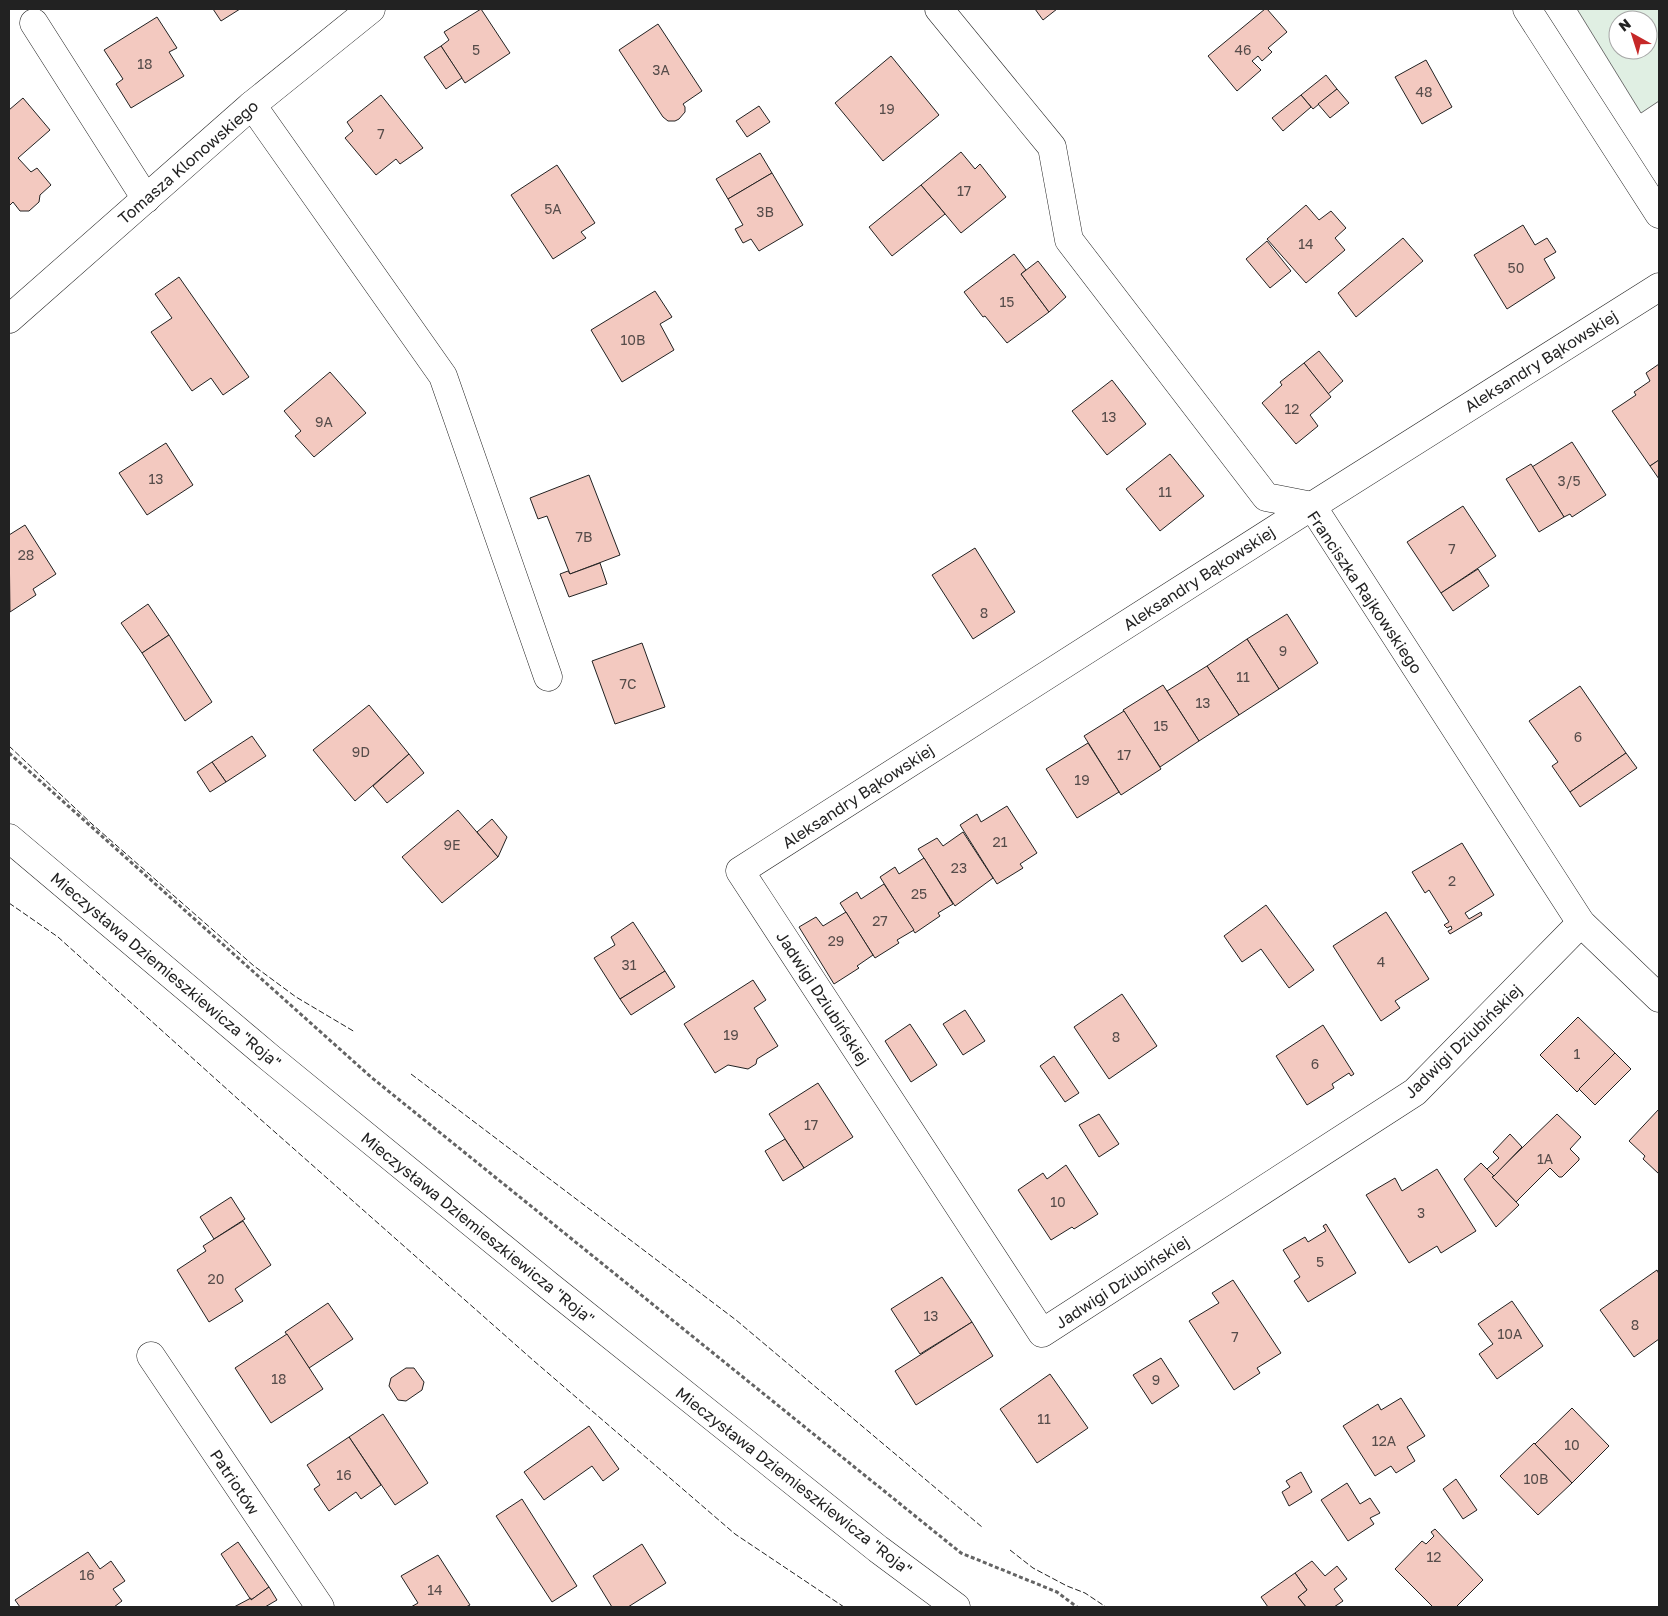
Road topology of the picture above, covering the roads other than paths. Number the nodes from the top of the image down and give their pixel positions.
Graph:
1 (371, 9) edge
2 (939, 9) edge
3 (1527, 9) edge
4 (34, 23) dead end
5 (252, 106) junction
6 (146, 199) junction
7 (1659, 214) edge
8 (1659, 287) edge
9 (9, 319) edge
10 (1312, 506) junction
11 (548, 677) dead end
12 (9, 838) edge
13 (740, 871) joint
14 (1581, 923) junction
15 (1659, 998) edge
16 (151, 1356) dead end
17 (320, 1607) edge
18 (956, 1607) edge

1 - 5 street, Tomasza Klonowskiego
2 - 10 street, Franciszka Rajkowskiego
3 - 7 street
4 - 6 street
5 - 6 street, Tomasza Klonowskiego
5 - 11 street
6 - 9 street, Tomasza Klonowskiego
8 - 10 street, Aleksandry Bąkowskiej
10 - 13 street, Aleksandry Bąkowskiej
10 - 14 street, Franciszka Rajkowskiego
12 - 18 street, Mieczysława Dziemieszkiewicza "Roja"
13 - 14 street, Jadwigi Dziubińskiej
14 - 15 street, Franciszka Rajkowskiego
16 - 17 street, Patriotów

